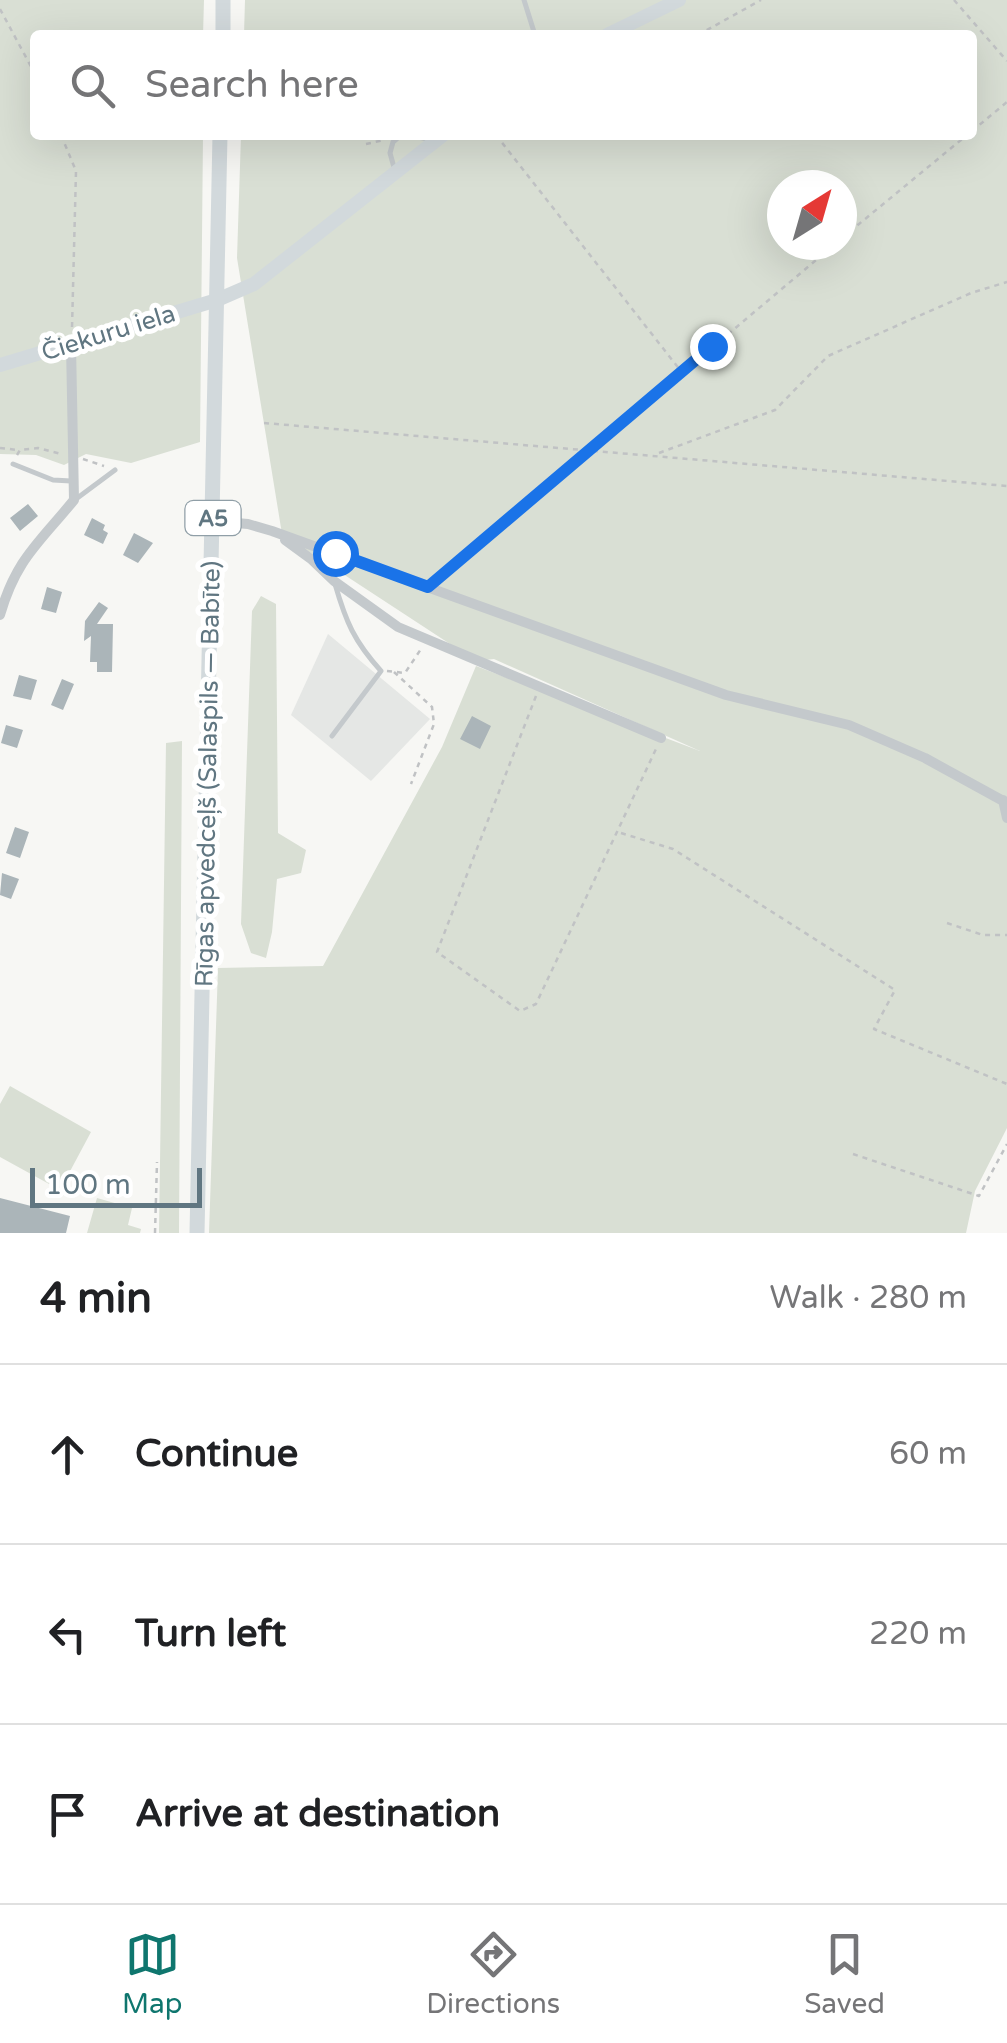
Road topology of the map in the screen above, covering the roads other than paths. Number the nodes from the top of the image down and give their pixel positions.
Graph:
1 (223, 0) edge
2 (524, 0) edge
3 (679, 0) edge
4 (222, 30) edge
5 (533, 30) edge
6 (617, 30) edge
7 (220, 140) edge
8 (395, 140) edge
9 (436, 140) edge
10 (395, 172) junction
11 (217, 300) junction
12 (71, 344) junction
13 (0, 364) edge
14 (13, 464) road end
15 (115, 470) road end
16 (74, 481) junction
17 (74, 500) junction
18 (212, 521) junction
19 (272, 531) junction
20 (334, 581) junction
21 (0, 614) edge
22 (332, 736) dead end
23 (661, 738) road end
24 (1005, 802) edge
25 (1007, 818) edge
26 (197, 1233) edge

1 - 4 highway
2 - 5 lane
3 - 6 main road
7 - 11 highway, Rīgas apvedceļš (Salaspils — Babīte) / A5
8 - 10 lane
9 - 10 main road, Čiekuru iela
10 - 11 main road, Čiekuru iela
11 - 12 main road, Čiekuru iela
11 - 18 highway, Rīgas apvedceļš (Salaspils — Babīte) / A5
12 - 13 main road, Čiekuru iela
12 - 16 street
14 - 16 lane
15 - 17 lane
16 - 17 street
17 - 21 street
18 - 19 street
18 - 26 highway, Rīgas apvedceļš (Salaspils — Babīte) / A5
19 - 20 street
19 - 24 street
20 - 22 lane
20 - 23 street
24 - 25 street

